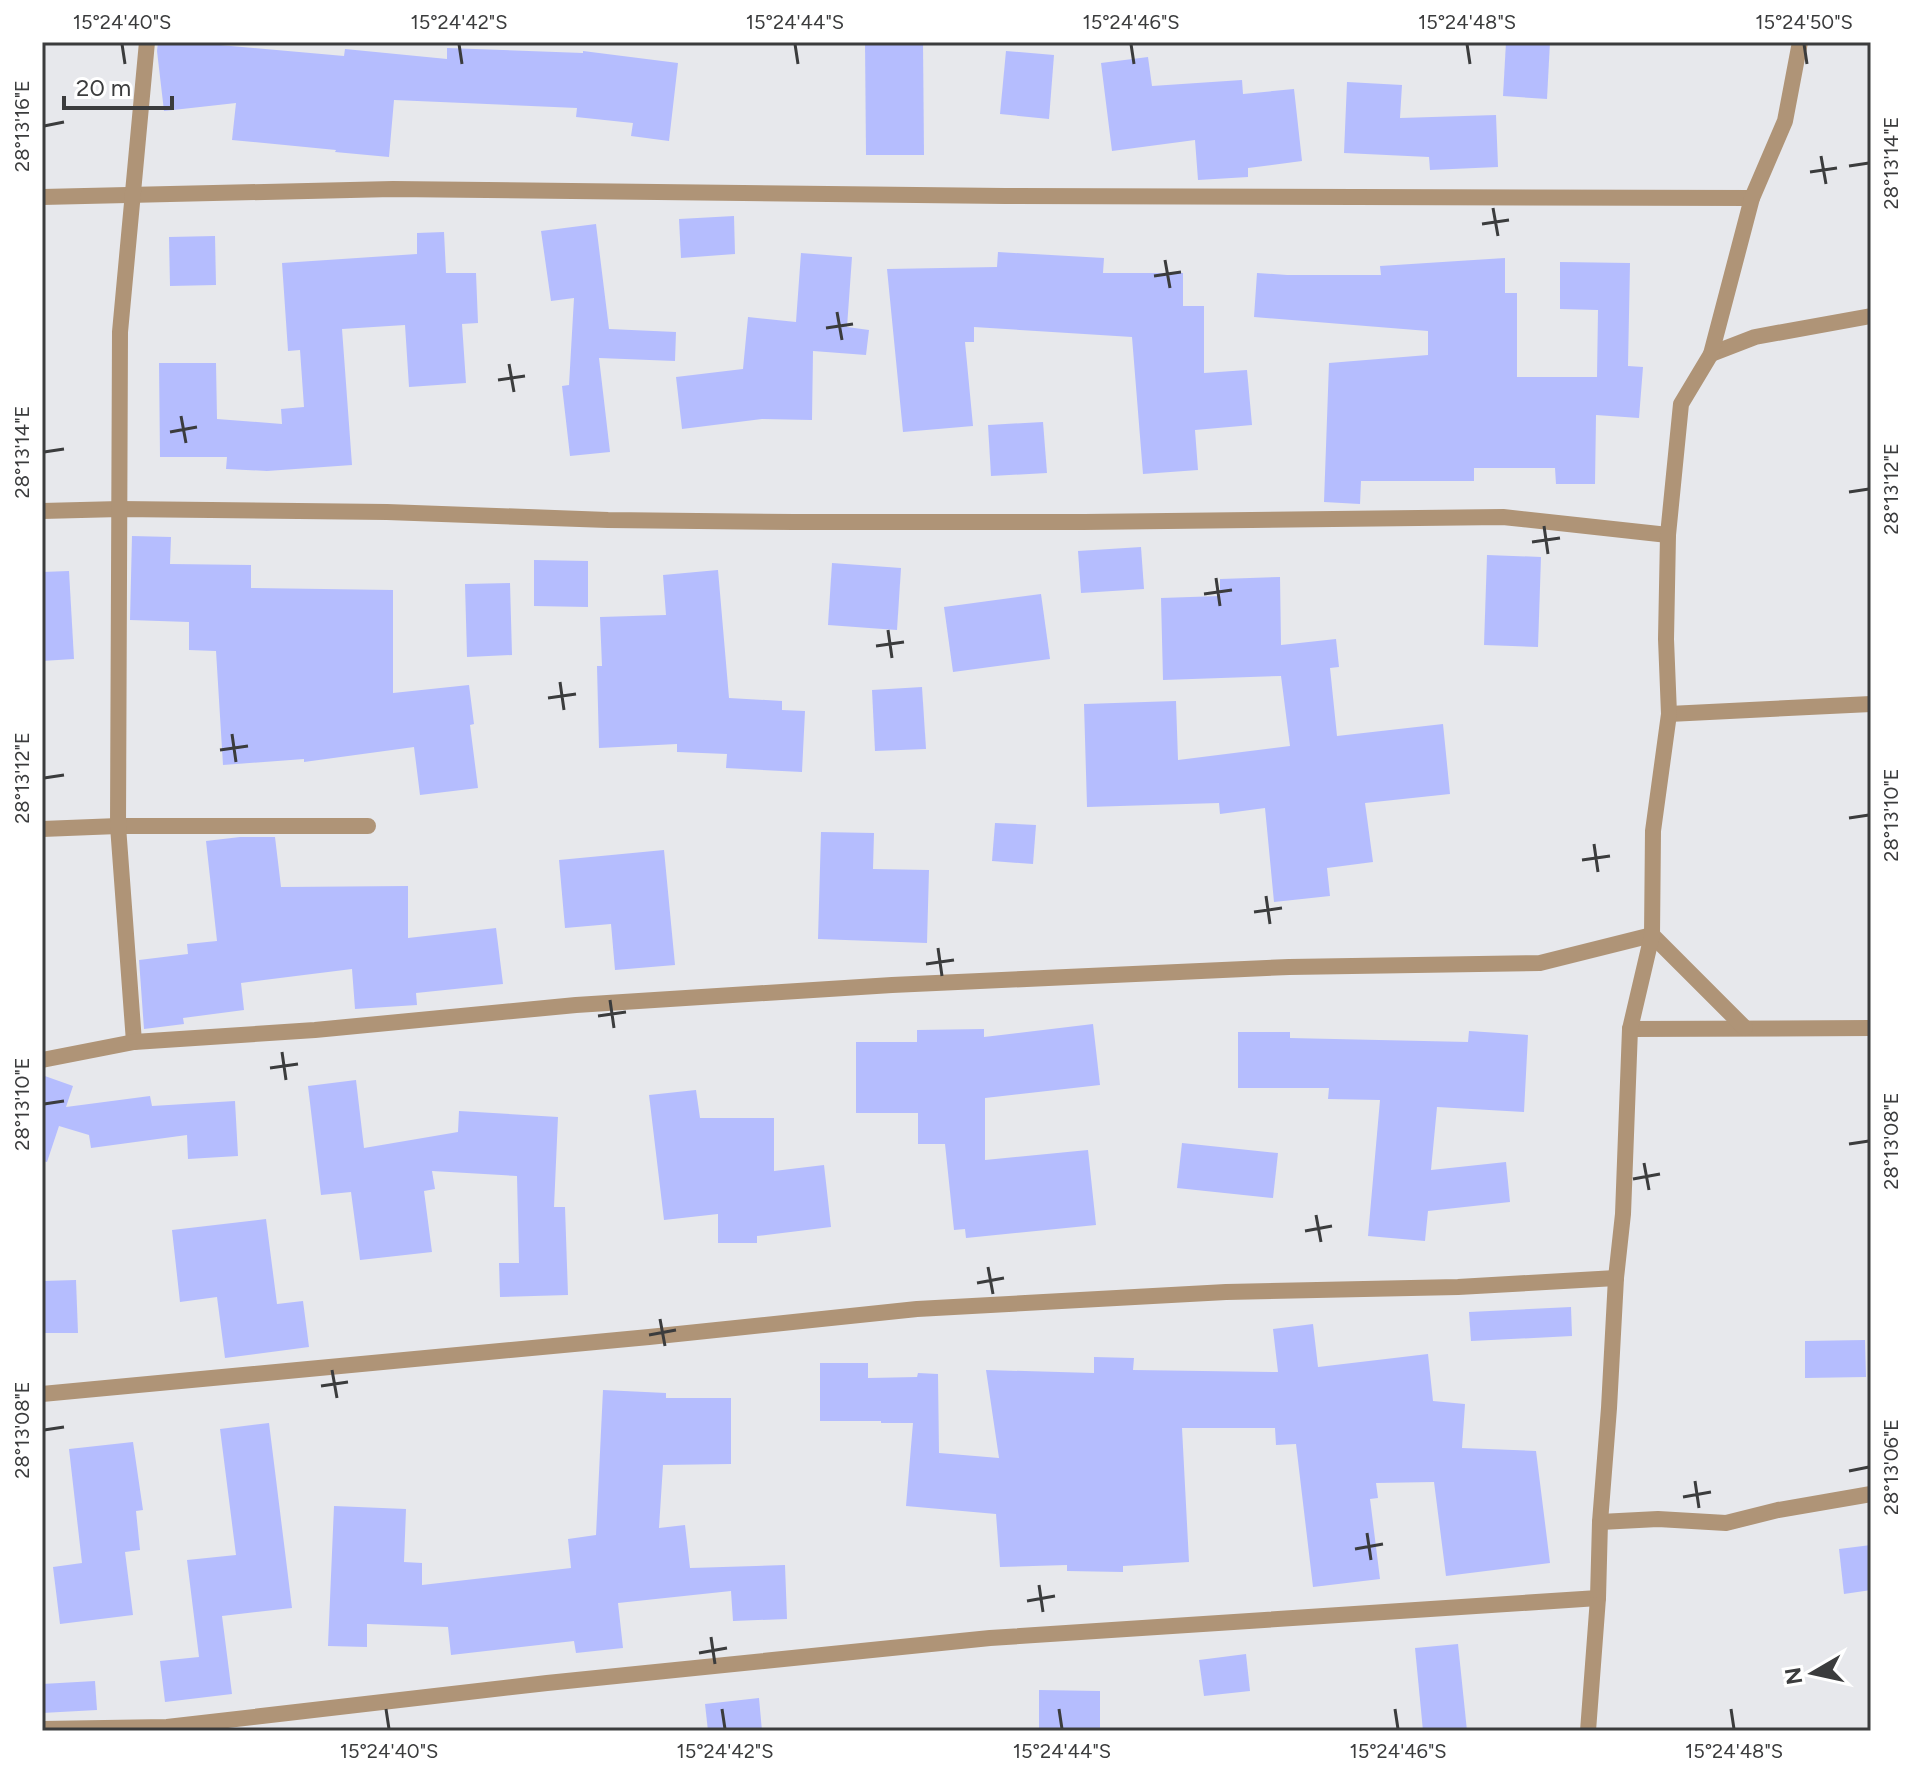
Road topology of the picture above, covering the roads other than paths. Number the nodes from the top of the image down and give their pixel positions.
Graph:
1 (147, 42) edge
2 (1800, 42) edge
3 (133, 196) junction
4 (42, 197) edge
5 (1752, 198) junction
6 (1871, 316) edge
7 (1711, 354) junction
8 (120, 509) junction
9 (42, 511) edge
10 (1668, 535) junction
11 (1871, 704) edge
12 (1669, 714) junction
13 (118, 826) junction
14 (368, 826) dead end
15 (42, 829) edge
16 (1652, 935) junction
17 (1745, 1028) junction
18 (1871, 1028) edge
19 (1630, 1029) junction
20 (134, 1042) junction
21 (42, 1060) edge
22 (1616, 1278) junction
23 (42, 1394) edge
24 (1871, 1494) edge
25 (1600, 1522) junction
26 (1598, 1598) junction
27 (42, 1729) edge
28 (166, 1729) edge
29 (1588, 1731) edge

1 - 3 street
2 - 5 street
3 - 4 street
3 - 5 street
3 - 8 street
5 - 7 street
6 - 7 street
7 - 10 street
8 - 9 street
8 - 10 street
8 - 13 street
10 - 12 street
11 - 12 street
12 - 16 street
13 - 14 street
13 - 15 street
13 - 20 street
16 - 17 street
16 - 19 street
16 - 20 street
17 - 18 street
17 - 19 street
19 - 22 street
20 - 21 street
22 - 23 street
22 - 25 street
24 - 25 street
25 - 26 street
26 - 28 street
26 - 29 street
27 - 28 street

